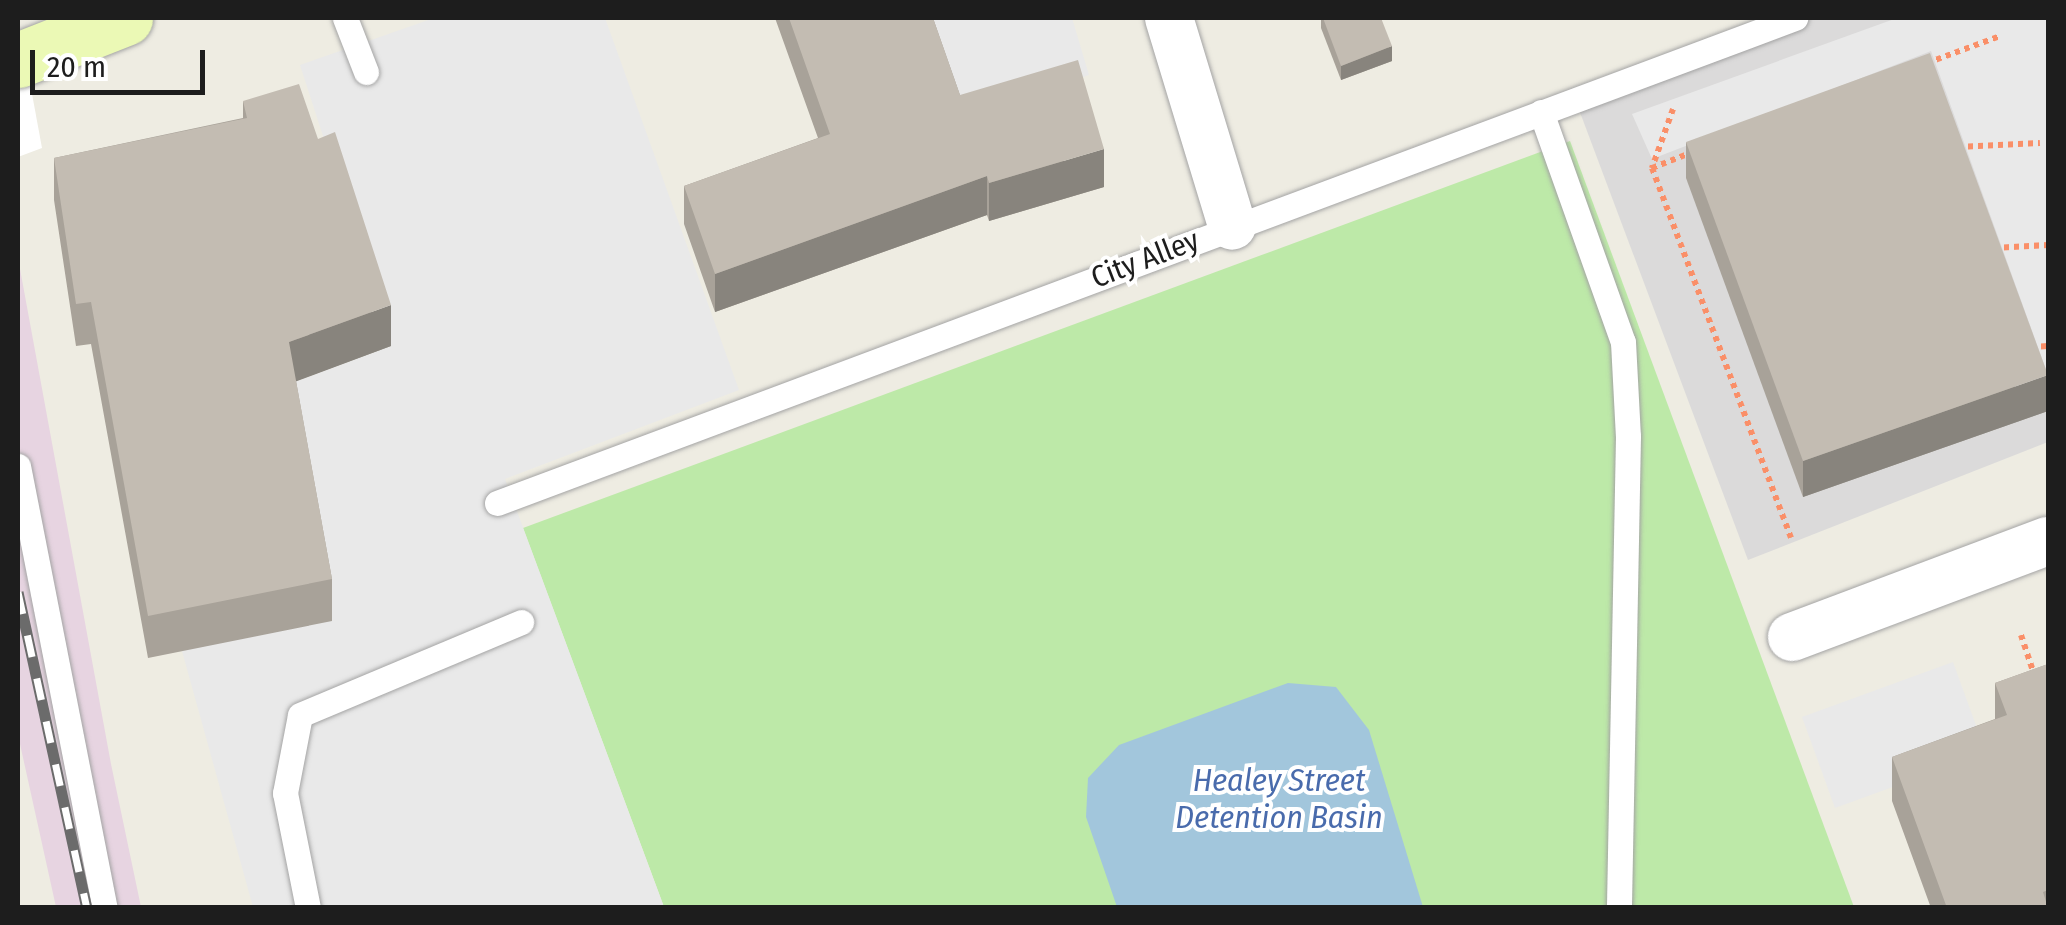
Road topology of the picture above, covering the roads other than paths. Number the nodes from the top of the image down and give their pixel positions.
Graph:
1 (125, 18) edge
2 (345, 18) edge
3 (1169, 18) edge
4 (1795, 18) edge
5 (18, 60) edge
6 (366, 72) dead end
7 (1541, 112) junction
8 (1232, 226) junction
9 (18, 466) edge
10 (497, 503) dead end
11 (2048, 541) edge
12 (521, 622) dead end
13 (1792, 637) dead end
14 (105, 908) edge
15 (308, 908) edge
16 (1619, 908) edge

1 - 5 main road
2 - 6 lane
3 - 8 street
4 - 7 lane, City Alley
7 - 8 lane, City Alley
7 - 16 lane
8 - 10 lane, City Alley
9 - 14 lane
11 - 13 street
12 - 15 lane

